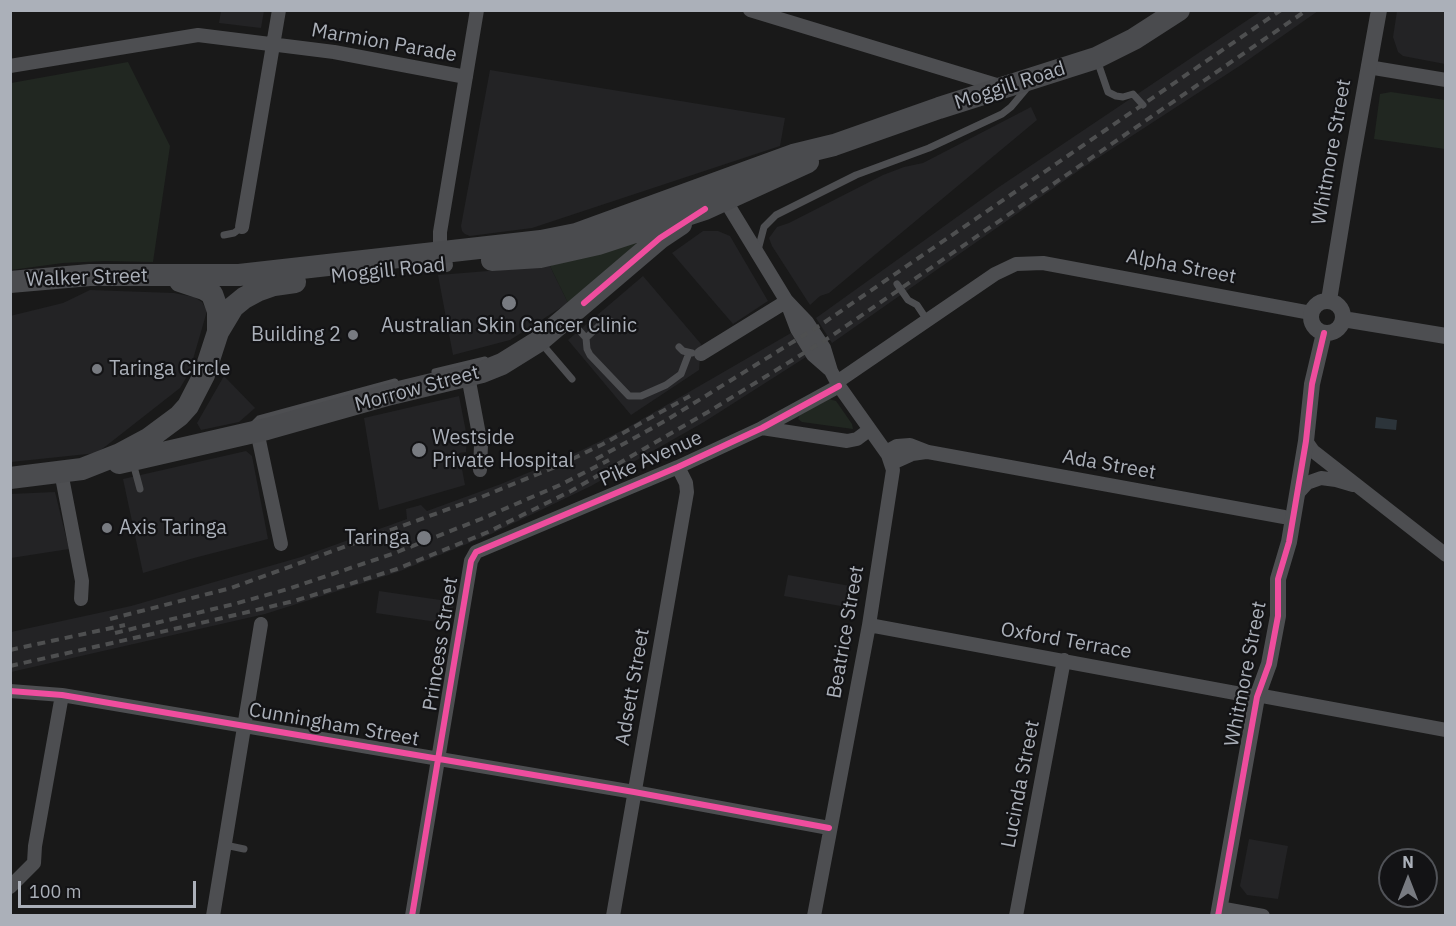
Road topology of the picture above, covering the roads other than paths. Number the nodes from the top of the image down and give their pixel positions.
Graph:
1 (279, 10) edge
2 (477, 10) edge
3 (750, 10) edge
4 (1179, 10) edge
5 (1380, 10) edge
6 (273, 44) junction
7 (1096, 58) junction
8 (10, 66) edge
9 (1368, 67) junction
10 (1040, 76) junction
11 (466, 77) junction
12 (1446, 80) edge
13 (1004, 87) junction
14 (1143, 105) dead end
15 (716, 197) junction
16 (242, 227) joint
17 (224, 235) dead end
18 (757, 255) junction
19 (444, 258) junction
20 (1042, 263) joint
21 (164, 276) junction
22 (10, 282) edge
23 (897, 284) dead end
24 (1329, 300) junction
25 (787, 301) junction
26 (1311, 313) junction
27 (567, 317) junction
28 (1343, 319) junction
29 (927, 321) junction
30 (619, 325) dead end
31 (218, 332) junction
32 (1324, 333) junction
33 (1446, 336) edge
34 (586, 338) junction
35 (539, 341) junction
36 (679, 347) dead end
37 (695, 354) junction
38 (508, 362) junction
39 (426, 374) dead end
40 (468, 376) junction
41 (405, 379) dead end
42 (572, 379) dead end
43 (836, 380) junction
44 (1308, 417) junction
45 (762, 428) junction
46 (869, 430) junction
47 (253, 432) junction
48 (1306, 441) junction
49 (889, 458) junction
50 (132, 460) junction
51 (461, 463) dead end
52 (480, 466) joint
53 (678, 467) junction
54 (72, 471) junction
55 (10, 478) edge
56 (1358, 487) junction
57 (140, 489) dead end
58 (1298, 493) junction
59 (1288, 518) junction
60 (281, 544) dead end
61 (1444, 552) edge
62 (473, 556) joint
63 (81, 598) dead end
64 (261, 624) dead end
65 (869, 625) junction
66 (1064, 660) junction
67 (10, 691) edge
68 (62, 696) junction
69 (1257, 696) junction
70 (244, 726) junction
71 (1446, 730) edge
72 (438, 760) junction
73 (634, 792) junction
74 (829, 828) junction
75 (225, 845) junction
76 (243, 849) dead end
77 (10, 887) edge
78 (1219, 912) edge
79 (213, 915) edge
80 (412, 915) edge
81 (613, 915) edge
82 (814, 915) edge
83 (1016, 915) edge
84 (1263, 915) edge

1 - 6 street
2 - 11 street
3 - 13 street
4 - 7 highway, Moggill Road
5 - 9 street, Whitmore Street
6 - 8 street, Marmion Parade
6 - 11 street, Marmion Parade
6 - 16 street
7 - 10 highway, Moggill Road
7 - 14 lane
9 - 12 street
9 - 24 street, Whitmore Street
10 - 13 highway, Moggill Road
10 - 18 lane
11 - 19 street
13 - 15 highway, Moggill Road
15 - 18 street
15 - 19 highway, Moggill Road
15 - 27 highway, Morrow Street
16 - 17 lane
18 - 25 street
19 - 21 highway, Moggill Road
19 - 31 highway, Moggill Road
20 - 26 street, Alpha Street
20 - 29 street, Pike Avenue
21 - 22 highway, Walker Street
21 - 31 highway
23 - 29 lane
24 - 26 street
24 - 28 street
25 - 37 street
25 - 43 street
26 - 32 street
27 - 34 lane
27 - 35 highway, Morrow Street
28 - 32 street
28 - 33 street
29 - 43 street, Pike Avenue
30 - 34 lane
31 - 54 highway, Moggill Road
32 - 44 street, Whitmore Street
34 - 37 lane
35 - 38 highway, Morrow Street
35 - 42 lane
36 - 37 lane
38 - 39 lane
38 - 40 highway, Morrow Street
40 - 47 highway, Morrow Street
40 - 52 street
41 - 47 lane
43 - 45 street, Pike Avenue
43 - 46 street
44 - 48 street, Whitmore Street
44 - 59 street, Whitmore Street
45 - 46 street
45 - 53 street, Pike Avenue
46 - 49 street
47 - 50 highway, Morrow Street
47 - 60 street
48 - 56 street
48 - 58 street, Whitmore Street
49 - 59 street, Ada Street
49 - 65 street, Beatrice Street
50 - 54 highway, Morrow Street
50 - 57 lane
51 - 52 lane
53 - 62 street, Pike Avenue
53 - 73 street, Adsett Street
54 - 55 highway, Moggill Road
54 - 63 street
56 - 58 street
56 - 61 street
58 - 59 street, Whitmore Street
59 - 69 street, Whitmore Street
62 - 72 street, Princess Street
64 - 70 street
65 - 66 street, Oxford Terrace
65 - 74 street, Beatrice Street
66 - 69 street, Oxford Terrace
66 - 83 street, Lucinda Street
67 - 68 street, Cunningham Street
68 - 70 street, Cunningham Street
68 - 77 street
69 - 71 street, Oxford Terrace
69 - 78 street, Whitmore Street
70 - 72 street, Cunningham Street
70 - 75 street
72 - 73 street, Cunningham Street
72 - 80 street, Princess Street
73 - 74 street, Cunningham Street
73 - 81 street, Adsett Street
74 - 82 street, Beatrice Street
75 - 76 lane
75 - 79 street
78 - 84 street

